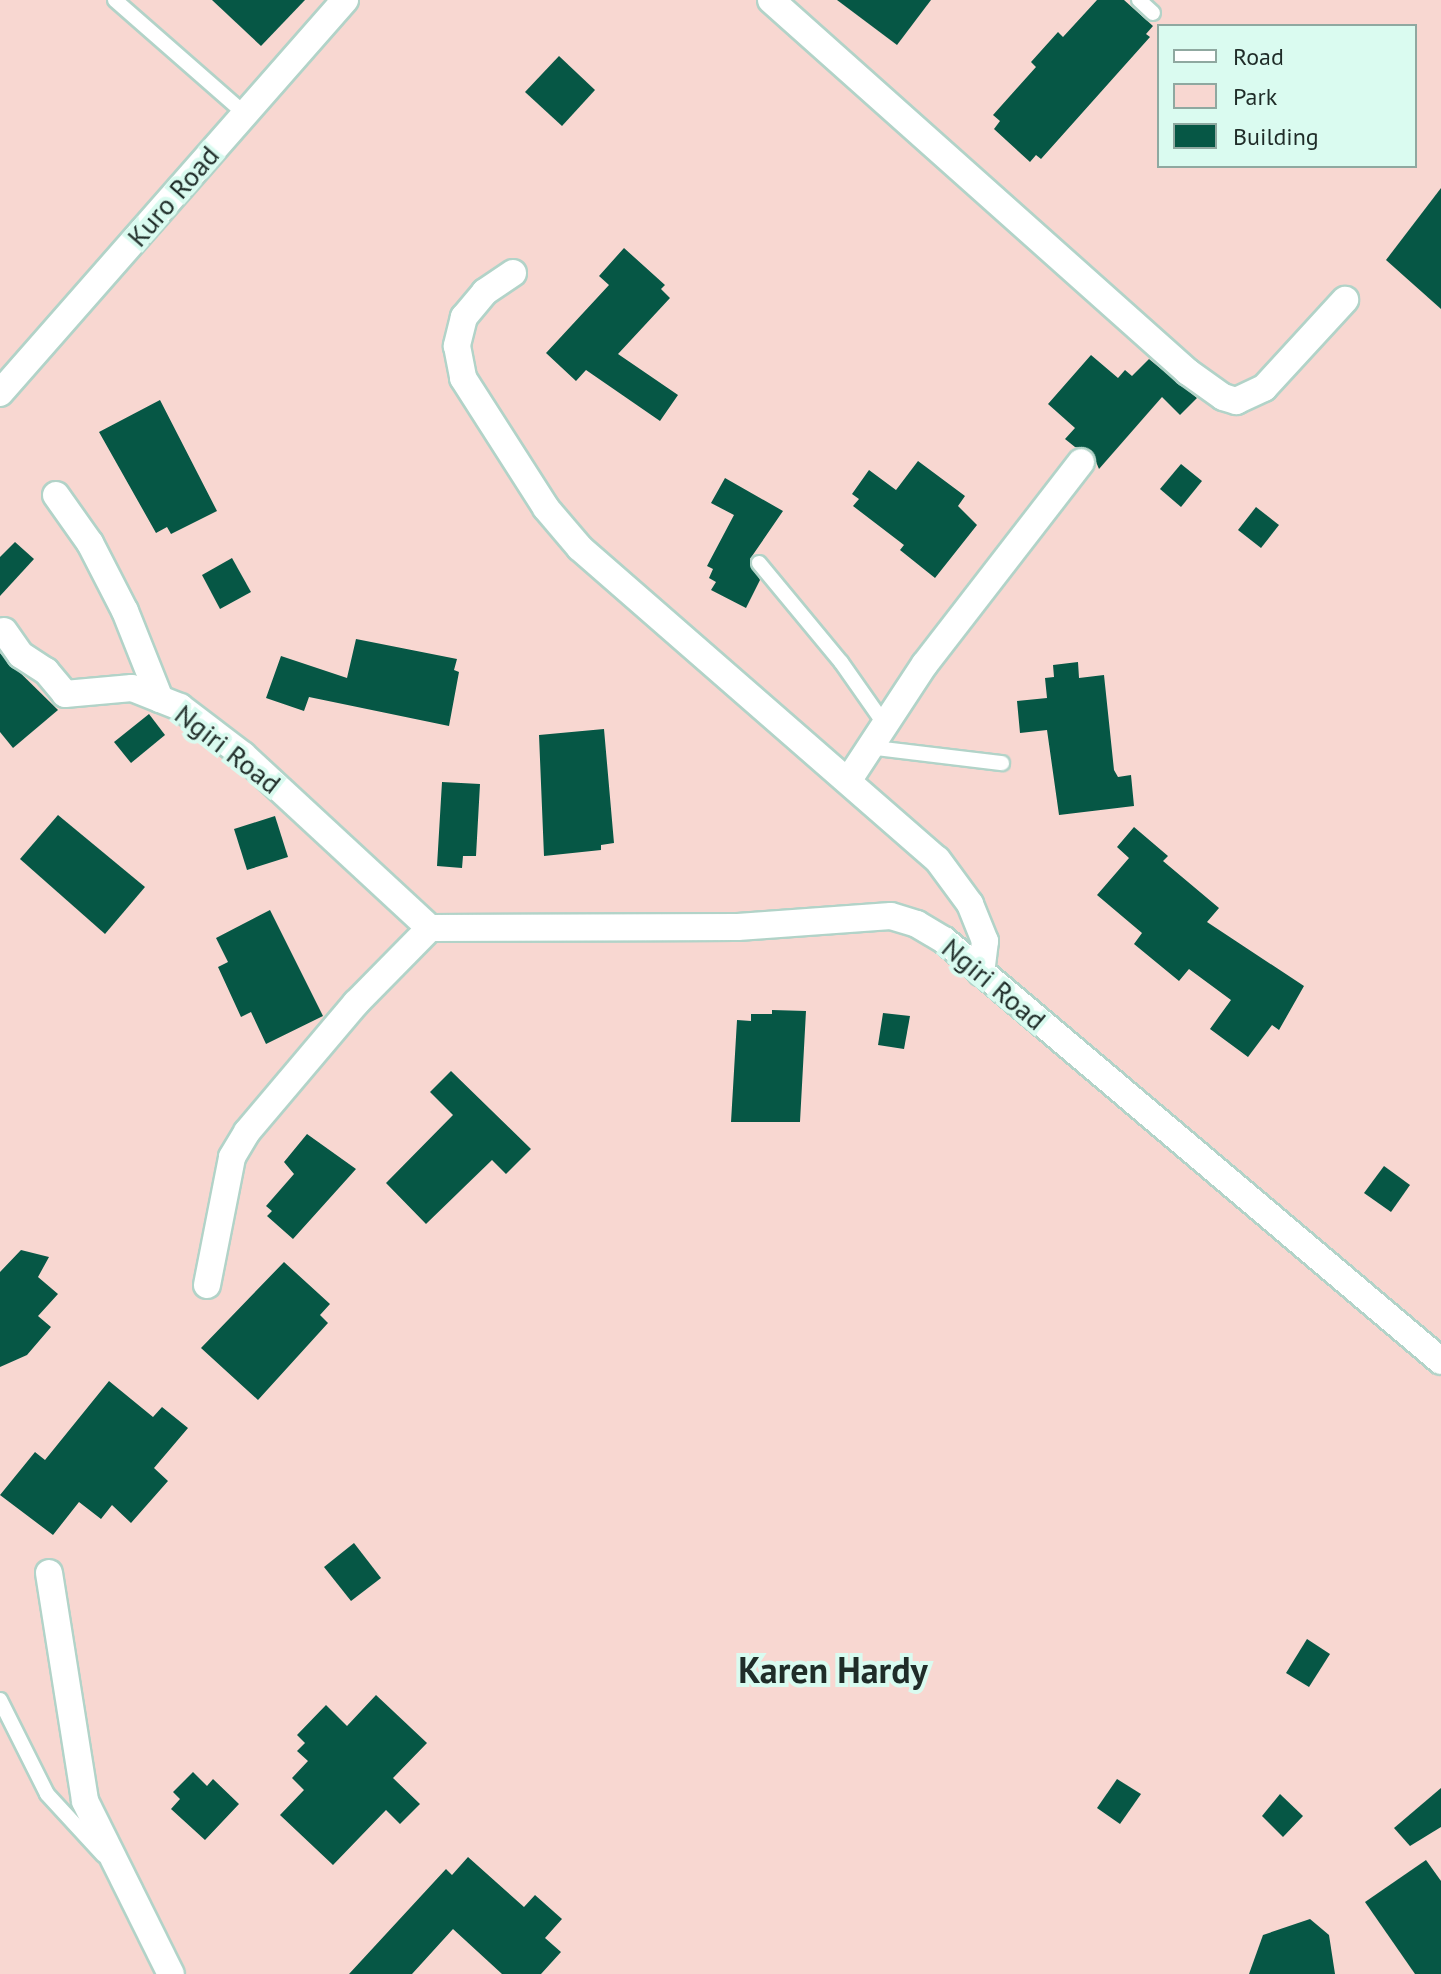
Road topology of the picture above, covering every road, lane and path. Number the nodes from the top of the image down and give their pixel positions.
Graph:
1 (115, 0) edge
2 (345, 0) edge
3 (771, 0) edge
4 (1139, 0) edge
5 (1153, 13) dead end
6 (245, 114) junction
7 (513, 273) dead end
8 (1345, 300) dead end
9 (0, 393) edge
10 (1081, 462) dead end
11 (56, 495) dead end
12 (759, 563) dead end
13 (4, 631) dead end
14 (160, 699) junction
15 (883, 722) junction
16 (867, 747) junction
17 (1002, 763) dead end
18 (848, 781) junction
19 (430, 928) junction
20 (981, 973) junction
21 (207, 1285) dead end
22 (1441, 1361) edge
23 (49, 1573) dead end
24 (0, 1700) edge
25 (122, 1876) junction
26 (171, 1974) edge

1 - 6 lane
2 - 6 street, Kuro Road
3 - 8 street
4 - 5 lane
6 - 9 street, Kuro Road
7 - 18 street
10 - 15 street
11 - 14 street
12 - 15 lane
13 - 14 street, Ngiri Road
14 - 19 street, Ngiri Road
15 - 16 street
16 - 17 lane
16 - 18 street
18 - 20 street
19 - 20 street, Ngiri Road
19 - 21 street
20 - 22 street, Ngiri Road
23 - 25 street
24 - 25 lane
25 - 26 street

